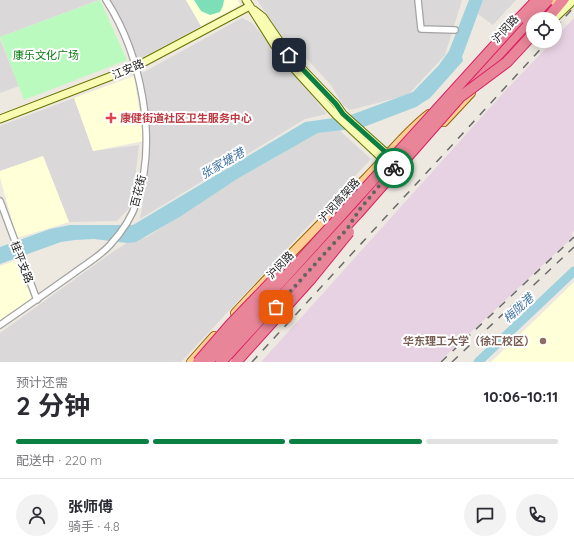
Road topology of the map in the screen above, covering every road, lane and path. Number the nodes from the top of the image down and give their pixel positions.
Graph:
1 (106, 0) edge
2 (418, 0) edge
3 (531, 0) edge
4 (537, 0) edge
5 (555, 0) edge
6 (574, 0) edge
7 (248, 3) edge
8 (544, 12) edge
9 (550, 12) edge
10 (561, 12) edge
11 (519, 19) junction
12 (455, 30) dead end
13 (526, 32) edge
14 (526, 40) edge
15 (526, 43) edge
16 (506, 58) junction
17 (136, 67) junction
18 (460, 97) junction
19 (0, 119) edge
20 (387, 159) junction
21 (398, 167) junction
22 (356, 188) junction
23 (0, 202) edge
24 (358, 213) junction
25 (336, 216) junction
26 (323, 230) junction
27 (318, 241) junction
28 (300, 243) junction
29 (37, 300) junction
30 (0, 325) edge
31 (191, 362) edge
32 (198, 362) edge
33 (207, 362) edge
34 (221, 362) edge
35 (227, 362) edge
36 (236, 362) edge

1 - 17 street, 百花街
2 - 12 street
3 - 11 highway
3 - 20 main road, 沪闵路
4 - 11 highway, 沪闵高架路
5 - 8 main road, 沪闵路
5 - 9 highway
5 - 18 highway, 沪闵高架路, bridge
6 - 10 main road
7 - 17 main road, 江安路
7 - 20 main road
11 - 27 highway, 沪闵高架路, bridge
13 - 16 main road, 沪闵路
14 - 16 highway, bridge
15 - 16 main road, bridge
16 - 18 highway, bridge
16 - 21 main road, 沪闵路
17 - 19 main road, 江安路
17 - 29 street, 百花街
18 - 24 highway, 沪闵高架路, bridge
20 - 21 main road
20 - 22 main road, 沪闵路
20 - 25 main road, 沪闵路
21 - 35 main road, 沪闵路
22 - 25 main road, 沪闵路
22 - 28 main road, 沪闵路
23 - 29 street, 桂平支路
24 - 34 highway, 沪闵高架路, bridge
24 - 36 highway, bridge
25 - 26 main road, 沪闵路
26 - 28 main road
26 - 33 main road, 沪闵路
27 - 32 highway, bridge
27 - 33 highway, 沪闵高架路, bridge
28 - 31 main road, 沪闵路
29 - 30 street, 百花街

